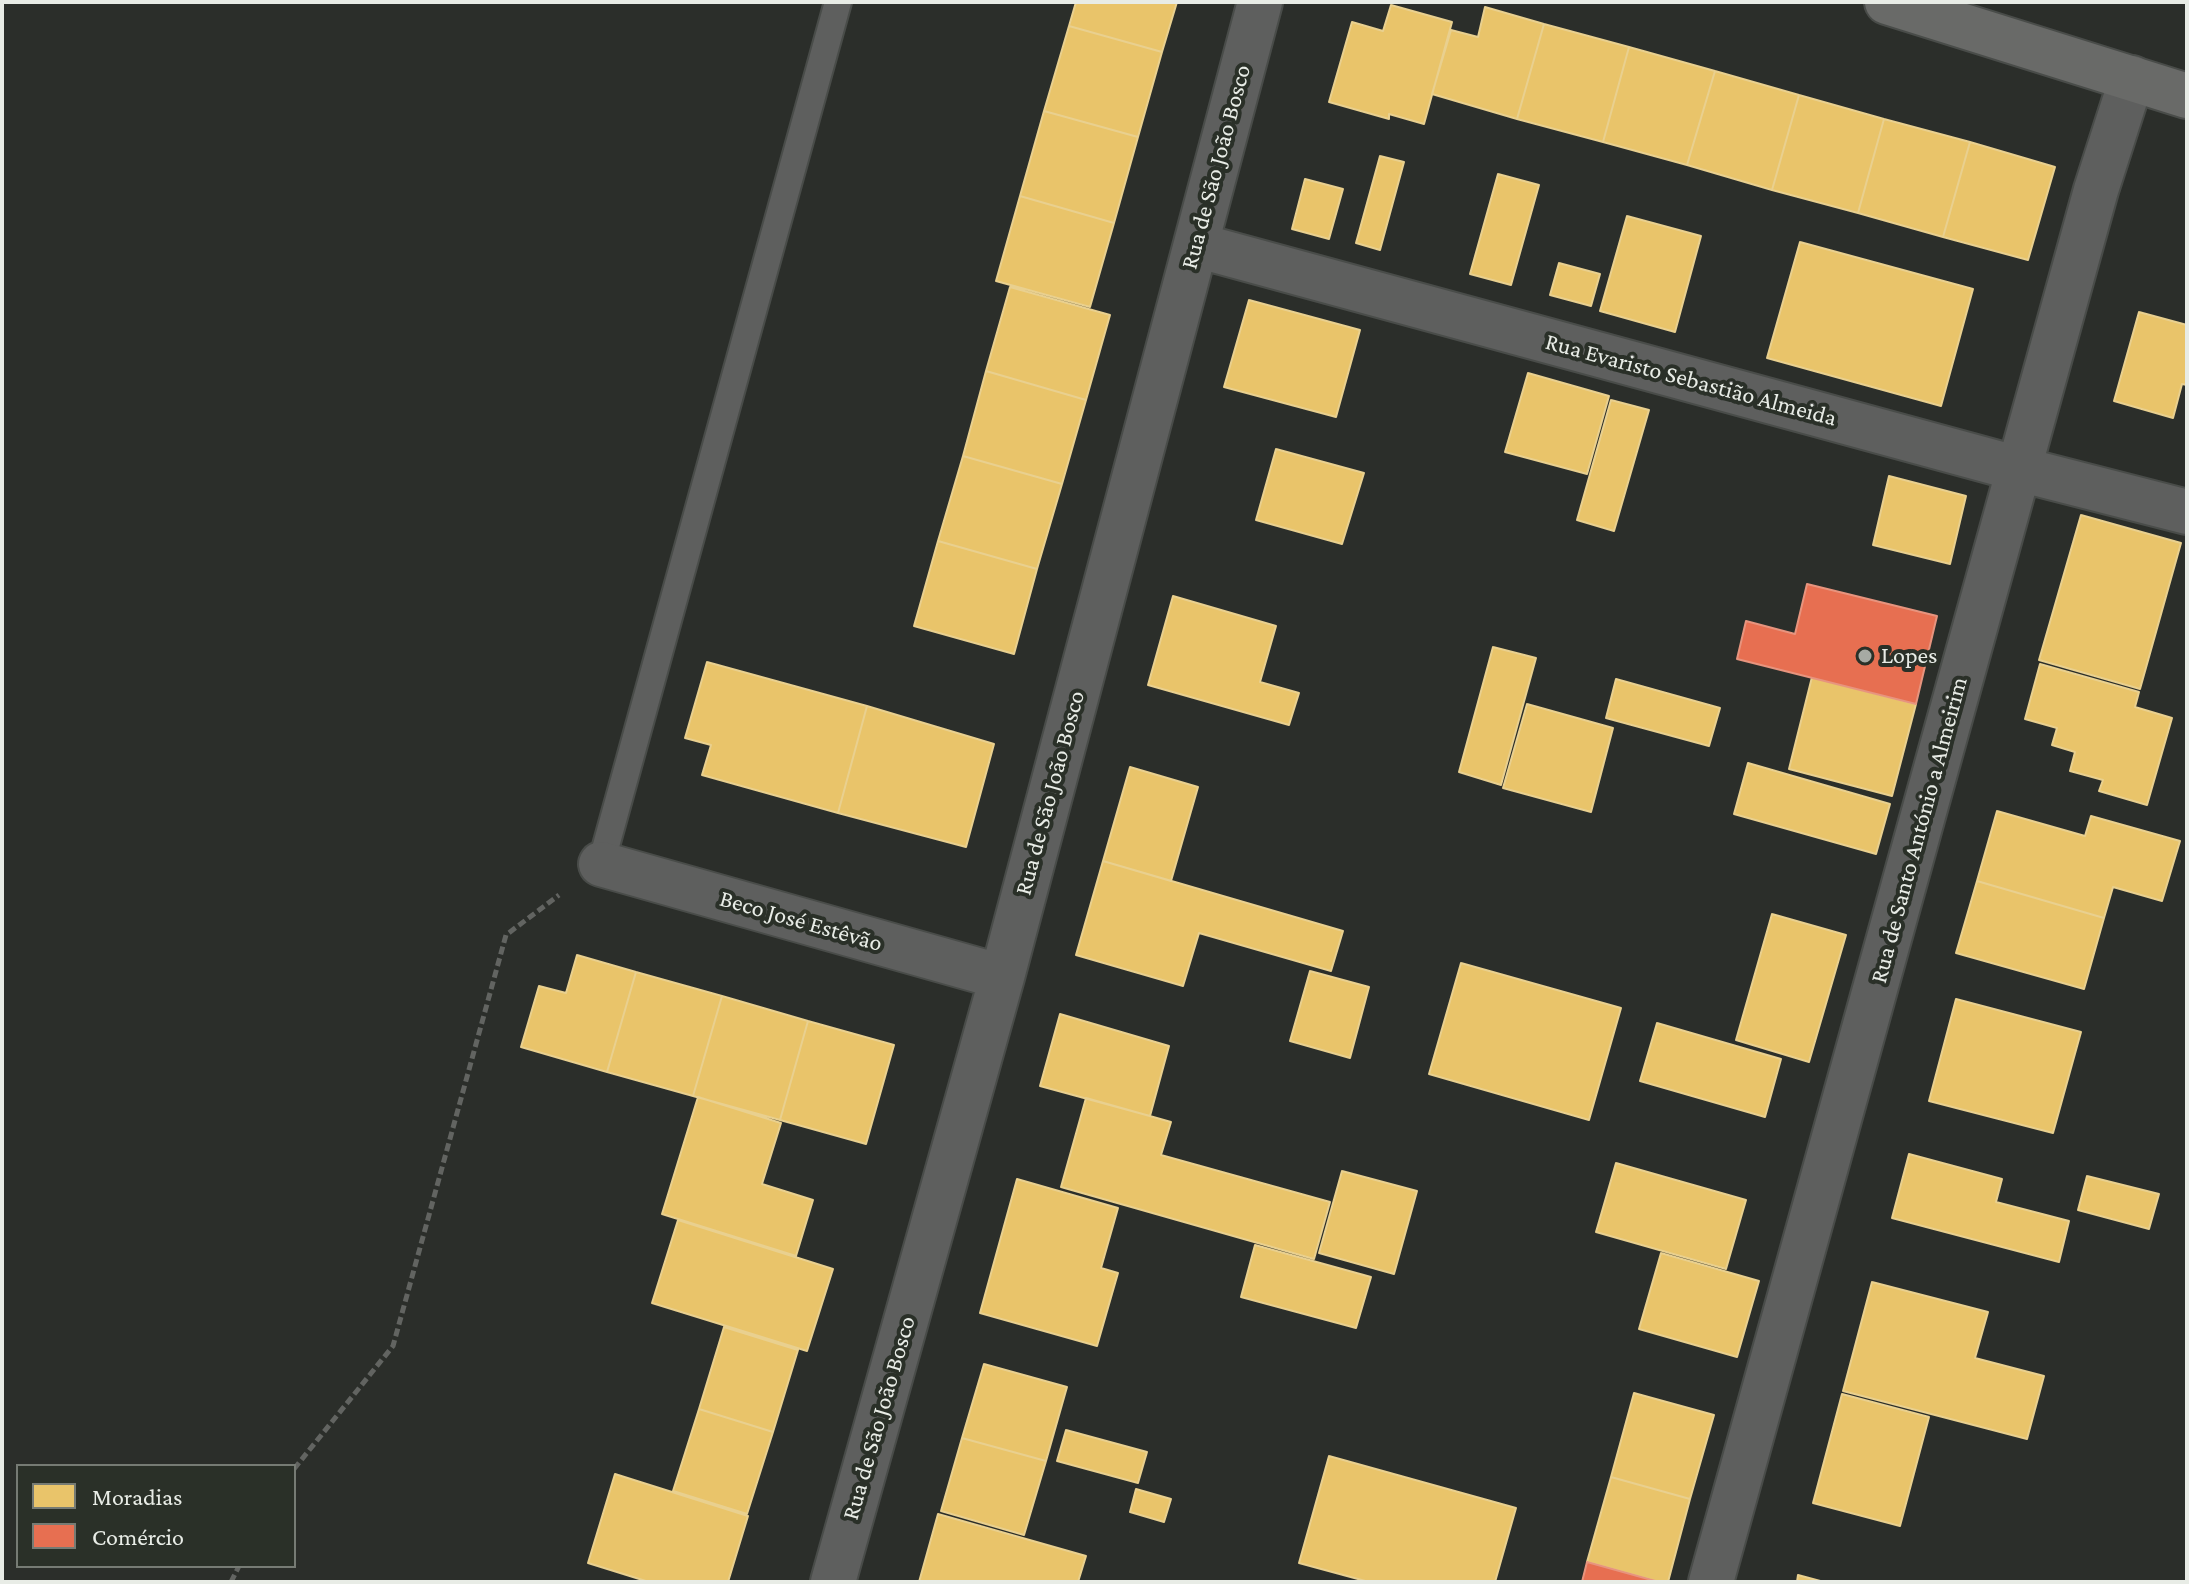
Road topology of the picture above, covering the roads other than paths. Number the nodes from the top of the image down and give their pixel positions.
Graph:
1 (838, 2) edge
2 (1260, 2) edge
3 (1887, 2) edge
4 (2132, 78) junction
5 (2187, 96) edge
6 (1196, 245) junction
7 (2019, 469) junction
8 (2187, 512) edge
9 (601, 864) joint
10 (1002, 977) junction
11 (833, 1582) edge
12 (1711, 1582) edge

1 - 9 lane
2 - 6 street, Rua de São João Bosco
3 - 4 street
4 - 5 street
4 - 7 street, Rua de Santo António a Almeirim
6 - 7 street, Rua Evaristo Sebastião Almeida
6 - 10 street, Rua de São João Bosco
7 - 8 street, Rua Evaristo Sebastião Almeida
7 - 12 street, Rua de Santo António a Almeirim
9 - 10 street, Beco José Estêvão
10 - 11 street, Rua de São João Bosco

